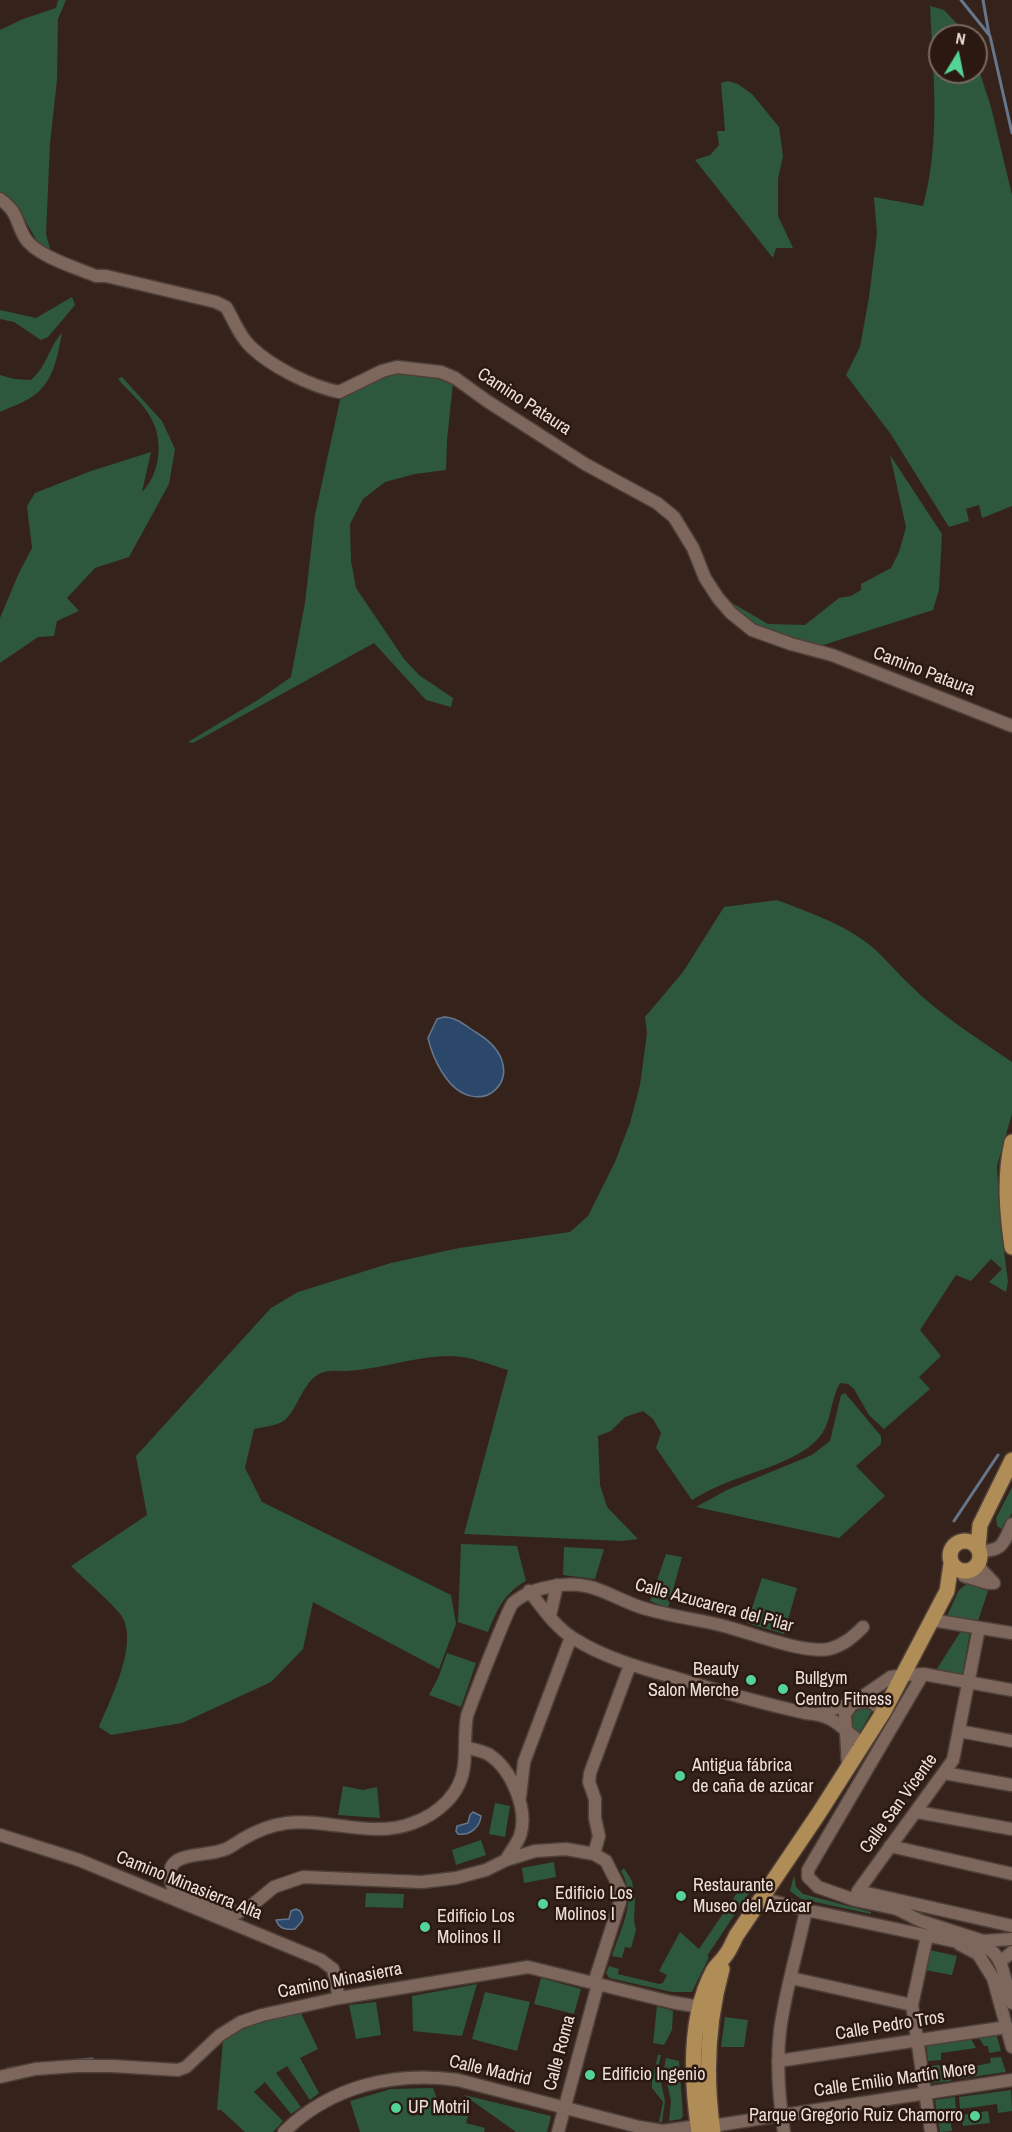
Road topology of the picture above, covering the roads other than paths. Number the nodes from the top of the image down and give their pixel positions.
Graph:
1 (0, 199) edge
2 (1012, 726) edge
3 (1012, 1142) edge
4 (1009, 1184) edge
5 (1012, 1247) edge
6 (1012, 1460) edge
7 (980, 1525) junction
8 (1010, 1530) edge
9 (961, 1542) junction
10 (974, 1562) junction
11 (951, 1564) junction
12 (996, 1584) dead end
13 (557, 1585) junction
14 (529, 1591) junction
15 (947, 1591) junction
16 (550, 1616) junction
17 (932, 1620) junction
18 (863, 1627) dead end
19 (979, 1628) junction
20 (1012, 1633) edge
21 (571, 1637) junction
22 (630, 1665) junction
23 (923, 1674) junction
24 (904, 1675) junction
25 (967, 1682) junction
26 (1012, 1690) edge
27 (853, 1702) junction
28 (884, 1711) junction
29 (818, 1714) junction
30 (845, 1731) junction
31 (959, 1731) junction
32 (1012, 1741) edge
33 (863, 1744) junction
34 (465, 1747) junction
35 (524, 1762) junction
36 (500, 1765) junction
37 (848, 1767) junction
38 (944, 1773) junction
39 (1012, 1785) edge
40 (520, 1797) junction
41 (916, 1812) junction
42 (1012, 1829) edge
43 (0, 1835) edge
44 (520, 1835) junction
45 (890, 1846) junction
46 (536, 1851) junction
47 (594, 1854) junction
48 (506, 1860) junction
49 (1012, 1874) edge
50 (857, 1895) junction
51 (761, 1898) junction
52 (888, 1908) junction
53 (806, 1910) junction
54 (1012, 1926) edge
55 (904, 1930) junction
56 (927, 1936) junction
57 (1012, 1939) edge
58 (953, 1941) junction
59 (1012, 1952) edge
60 (726, 1956) junction
61 (1000, 1962) junction
62 (791, 1978) junction
63 (596, 1984) junction
64 (1009, 1985) edge
65 (339, 1998) junction
66 (1012, 2003) edge
67 (912, 2005) junction
68 (700, 2007) junction
69 (1007, 2027) junction
70 (917, 2039) junction
71 (1012, 2047) edge
72 (778, 2061) junction
73 (0, 2077) edge
74 (1012, 2080) edge
75 (926, 2093) junction
76 (565, 2107) junction
77 (782, 2114) junction
78 (706, 2129) edge
79 (284, 2132) edge
80 (558, 2132) edge
81 (784, 2132) edge
82 (931, 2132) edge

1 - 2 street, Camino Pataura
3 - 4 main road
4 - 5 main road
6 - 7 main road
7 - 9 main road
7 - 10 main road
8 - 10 street
9 - 10 main road
9 - 11 main road
10 - 11 main road
10 - 12 street
10 - 15 main road
11 - 15 main road
13 - 14 street, Calle Azucarera del Pilar
13 - 16 street
13 - 18 street, Calle Azucarera del Pilar
14 - 16 street
14 - 34 street
15 - 17 main road
16 - 21 street
17 - 19 street
17 - 24 main road
19 - 20 street
19 - 25 street, Calle San Vicente
21 - 22 street
21 - 35 street
22 - 29 street
22 - 47 street
23 - 24 street
23 - 25 street
23 - 50 street
24 - 27 street
24 - 28 main road
25 - 26 street
25 - 31 street, Calle San Vicente
27 - 28 street
27 - 29 street
27 - 30 street
28 - 33 main road
29 - 30 street
30 - 33 street
30 - 37 street
31 - 32 street
31 - 38 street, Calle San Vicente
33 - 37 main road
34 - 36 street
34 - 48 street
35 - 36 street
35 - 40 street
36 - 40 street
37 - 51 main road
38 - 39 street
38 - 41 street, Calle San Vicente
40 - 44 street
41 - 42 street
41 - 45 street, Calle San Vicente
43 - 65 street, Camino Minasierra Alta
44 - 46 street
44 - 48 street
45 - 49 street
45 - 50 street, Calle San Vicente
46 - 47 street
46 - 48 street
47 - 63 street, Calle Roma
50 - 52 street
50 - 54 street
51 - 53 street
51 - 60 main road
52 - 55 street
52 - 57 street
53 - 55 street
53 - 62 street
55 - 56 street
56 - 58 street
56 - 67 street
58 - 61 street
58 - 69 street
59 - 61 street
60 - 68 main road
60 - 78 main road
61 - 64 street
62 - 67 street
62 - 72 street
63 - 65 street, Camino Minasierra
63 - 68 street, Camino Minasierra
63 - 76 street, Calle Roma
64 - 66 street
65 - 73 street, Camino Minasierra
67 - 70 street
68 - 78 main road
69 - 70 street, Calle Pedro Tros
69 - 71 street
70 - 72 street, Calle Pedro Tros
70 - 75 street
72 - 77 street
74 - 75 street, Calle Emilio Martín More
75 - 77 street, Calle Emilio Martín More
75 - 82 street
76 - 78 street, Calle Madrid
76 - 79 street, Calle Madrid
76 - 80 street, Calle Roma
77 - 78 street, Calle Emilio Martín More
77 - 81 street

